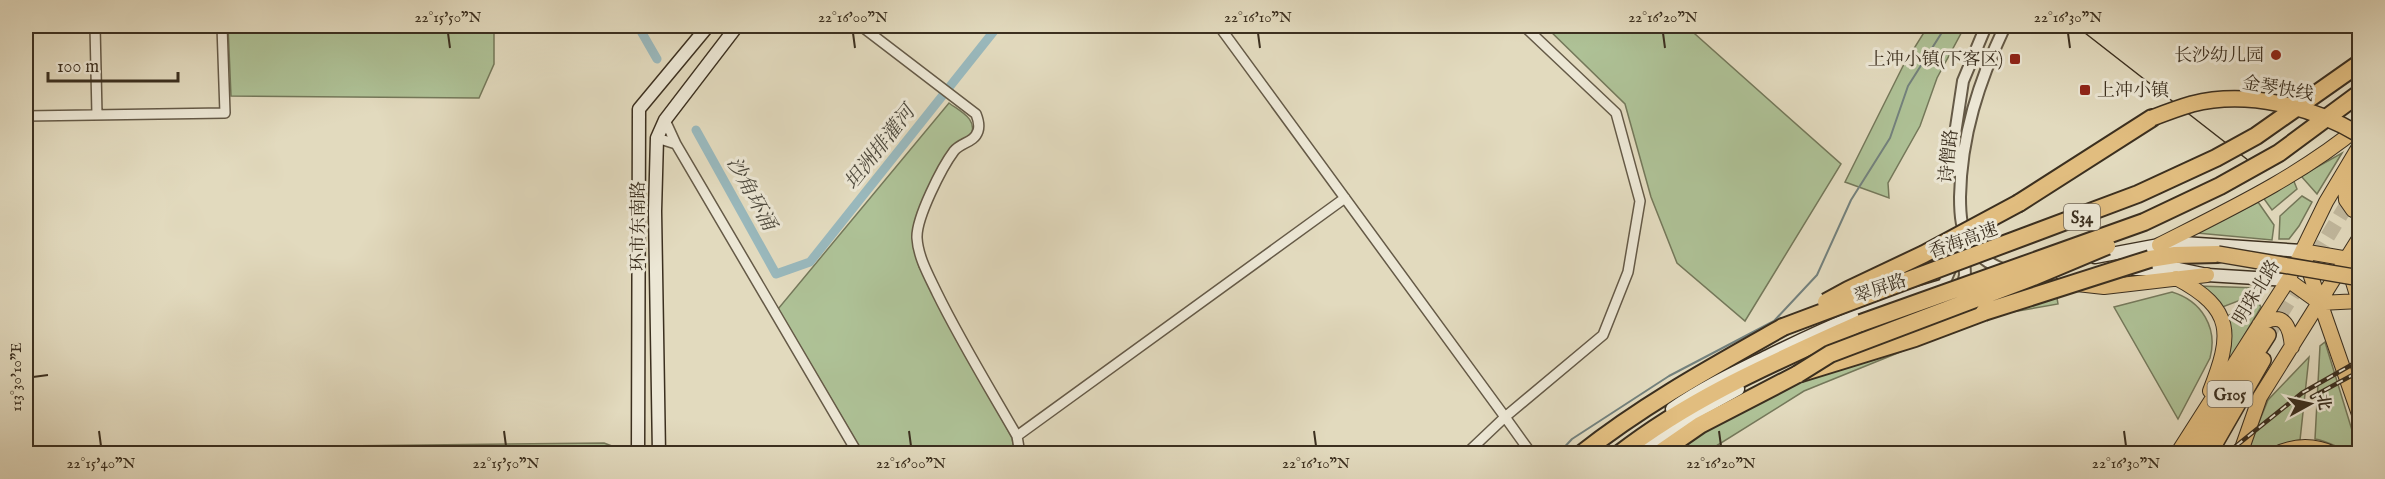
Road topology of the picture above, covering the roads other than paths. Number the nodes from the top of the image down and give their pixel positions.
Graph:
1 (95, 26) edge
2 (222, 26) edge
3 (708, 26) edge
4 (737, 26) edge
5 (861, 26) edge
6 (1219, 26) edge
7 (1524, 26) edge
8 (1986, 26) edge
9 (2005, 26) edge
10 (2360, 63) edge
11 (2360, 93) edge
12 (97, 115) junction
13 (26, 116) edge
14 (2152, 118) joint
15 (665, 120) junction
16 (2360, 126) edge
17 (2360, 135) edge
18 (657, 138) junction
19 (676, 144) junction
20 (2360, 145) edge
21 (2344, 172) junction
22 (1345, 198) junction
23 (2360, 212) edge
24 (2144, 222) junction
25 (1962, 227) junction
26 (2360, 237) edge
27 (2159, 245) junction
28 (1955, 249) junction
29 (2302, 251) junction
30 (2218, 254) joint
31 (2353, 260) edge
32 (2011, 272) junction
33 (2207, 275) junction
34 (2176, 278) junction
35 (2360, 278) edge
36 (1967, 279) junction
37 (2288, 280) junction
38 (2057, 282) junction
39 (1943, 286) junction
40 (2004, 293) junction
41 (2359, 302) edge
42 (1951, 303) junction
43 (2320, 303) junction
44 (1783, 327) junction
45 (2267, 333) junction
46 (2292, 347) junction
47 (1798, 374) junction
48 (2205, 407) junction
49 (1505, 417) junction
50 (2360, 417) edge
51 (1017, 436) junction
52 (638, 453) edge
53 (659, 453) edge
54 (858, 453) edge
55 (1020, 453) edge
56 (1466, 453) edge
57 (1522, 453) edge
58 (1581, 453) edge
59 (1610, 453) edge
60 (1619, 453) edge
61 (1635, 453) edge
62 (1658, 453) edge
63 (2177, 453) edge
64 (2192, 453) edge
65 (2209, 453) edge
66 (2240, 453) edge
67 (2276, 453) edge
68 (2334, 453) edge

1 - 12 street
2 - 12 street
3 - 52 main road, 环市东南路
4 - 15 main road, 环市东南路
5 - 51 street
6 - 22 street
7 - 49 street
8 - 28 street, 诗僧路
9 - 25 street, 诗僧路
10 - 44 highway, 香海高速 / S34, bridge
11 - 24 highway, S34, bridge
12 - 13 street
14 - 17 highway, 金琴快线, bridge
14 - 44 highway, bridge
15 - 18 main road, 环市东南路
15 - 19 street
16 - 27 main road
18 - 19 street
18 - 53 main road, 环市东南路
19 - 54 street
20 - 21 main road, 明珠北路 / G105
21 - 23 main road
21 - 29 main road, 明珠北路 / G105
22 - 49 street
22 - 51 street
24 - 47 highway, bridge
24 - 60 highway, S34, bridge
25 - 32 street, 诗僧路
25 - 36 street
26 - 31 main road, G105
27 - 29 main road, 翠屏路
27 - 32 main road, 翠屏路
28 - 36 street
28 - 39 street, 诗僧路
29 - 31 main road
29 - 37 main road, 明珠北路 / G105
29 - 43 main road
30 - 35 highway, bridge
30 - 47 highway, bridge
31 - 41 main road
31 - 43 main road, G105
32 - 36 main road, 翠屏路
33 - 34 main road
33 - 37 main road, 翠屏路
33 - 38 main road, 翠屏路
34 - 38 main road
34 - 48 main road
36 - 39 main road, 翠屏路
36 - 40 street
36 - 42 street
37 - 43 main road
37 - 45 main road, 明珠北路 / G105
38 - 40 main road, 翠屏路
39 - 59 main road, 翠屏路
40 - 42 main road, 翠屏路
41 - 43 main road
42 - 61 main road, 翠屏路
43 - 46 main road, G105
43 - 50 main road
44 - 58 highway, 香海高速 / S34
45 - 46 main road
45 - 48 main road, 明珠北路 / G105
45 - 64 highway, 明珠北路 / G105
45 - 65 highway, 明珠北路 / G105
46 - 66 main road, G105
47 - 62 highway
48 - 63 main road, 明珠北路 / G105
49 - 56 street
49 - 57 street
51 - 55 street
67 - 68 main road

